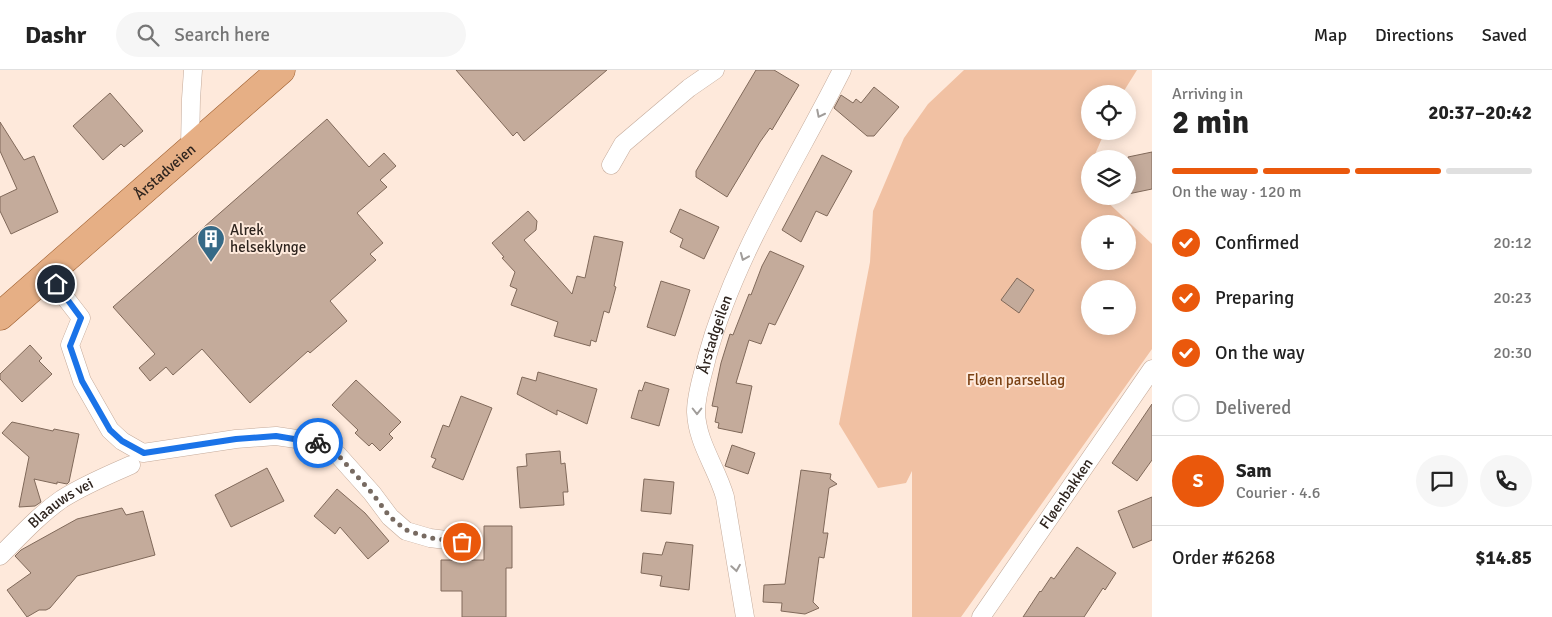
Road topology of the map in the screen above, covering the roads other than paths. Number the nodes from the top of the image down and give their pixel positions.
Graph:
1 (193, 70) edge
2 (282, 70) edge
3 (715, 70) edge
4 (842, 70) edge
5 (188, 152) junction
6 (611, 165) dead end
7 (47, 274) junction
8 (0, 316) edge
9 (1152, 370) edge
10 (131, 465) dead end
11 (462, 542) dead end
12 (0, 556) edge
13 (745, 617) edge
14 (981, 617) edge

1 - 5 street
2 - 5 main road, Årstadveien
3 - 6 street
4 -> 13 street, Årstadgeilen
5 - 7 main road, Årstadveien
7 - 8 main road, Årstadveien
7 - 11 street
9 - 14 street, Fløenbakken
10 - 12 street, Blaauws vei

